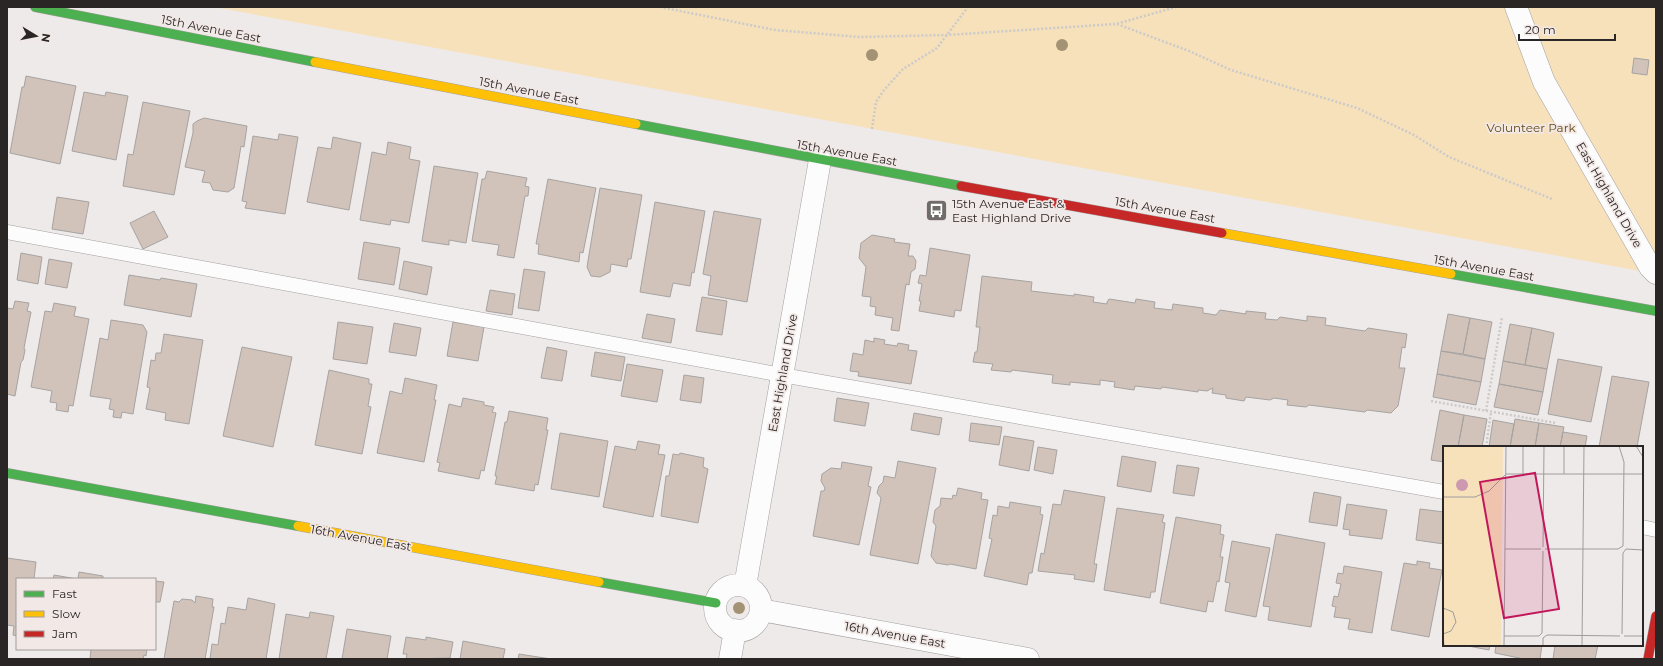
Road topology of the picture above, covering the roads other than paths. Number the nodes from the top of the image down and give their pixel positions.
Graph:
1 (35, 7) edge
2 (1516, 7) edge
3 (820, 160) junction
4 (7, 232) edge
5 (1656, 273) edge
6 (1656, 311) edge
7 (782, 375) junction
8 (7, 473) edge
9 (1443, 492) edge
10 (1643, 527) edge
11 (1656, 530) edge
12 (745, 586) junction
13 (716, 603) junction
14 (761, 610) junction
15 (1656, 616) edge
16 (735, 630) junction
17 (730, 659) edge
18 (1028, 659) edge
19 (1648, 659) edge

1 - 3 street, 15th Avenue East
2 - 5 street, East Highland Drive
3 - 6 street, 15th Avenue East
3 - 7 street, East Highland Drive
4 - 7 lane
7 - 9 lane
7 - 12 street, East Highland Drive
8 - 13 street, 16th Avenue East
10 - 11 lane
12 - 13 street
12 - 14 street
13 - 16 street
14 - 16 street
14 - 18 street, 16th Avenue East
15 - 19 street
16 - 17 street

